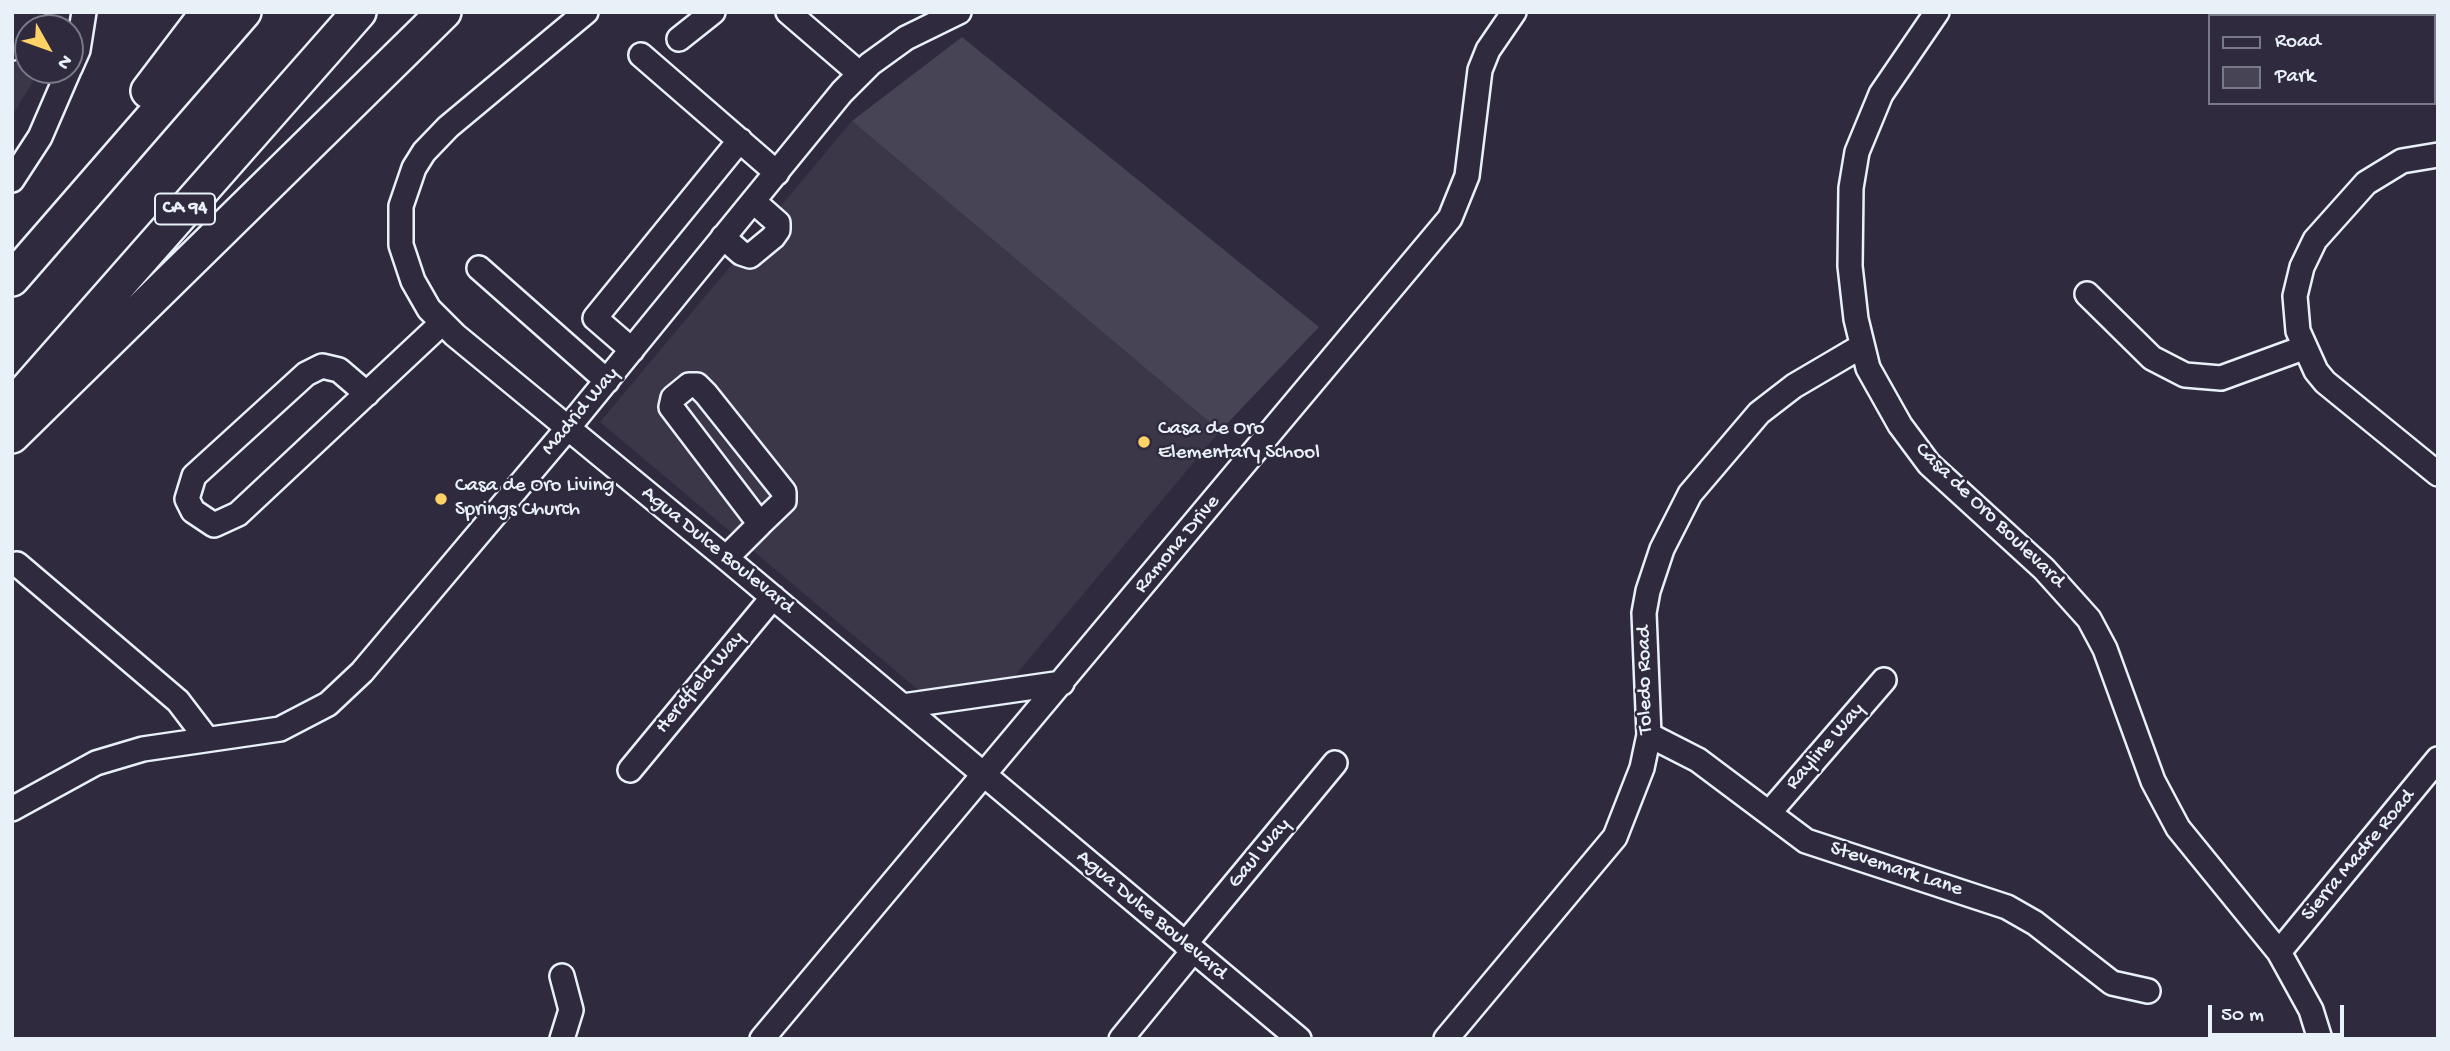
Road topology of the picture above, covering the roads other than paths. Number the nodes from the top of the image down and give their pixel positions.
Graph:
1 (208, 12) edge
2 (244, 12) edge
3 (359, 12) edge
4 (444, 12) edge
5 (586, 12) edge
6 (713, 12) edge
7 (788, 12) edge
8 (959, 12) edge
9 (1514, 12) edge
10 (1937, 12) edge
11 (679, 39) dead end
12 (641, 55) dead end
13 (860, 74) junction
14 (63, 84) edge
15 (740, 140) junction
16 (2438, 155) edge
17 (777, 173) junction
18 (12, 180) edge
19 (753, 201) junction
20 (723, 237) junction
21 (12, 266) edge
22 (479, 268) dead end
23 (12, 279) edge
24 (2087, 294) dead end
25 (442, 323) junction
26 (1862, 346) junction
27 (2303, 348) junction
28 (632, 350) junction
29 (607, 381) junction
30 (367, 394) junction
31 (12, 406) edge
32 (567, 429) junction
33 (12, 436) edge
34 (2438, 474) edge
35 (760, 524) junction
36 (726, 558) junction
37 (17, 564) dead end
38 (773, 597) junction
39 (1884, 680) dead end
40 (1062, 683) junction
41 (903, 706) junction
42 (1649, 735) junction
43 (207, 739) junction
44 (2438, 759) edge
45 (1335, 763) dead end
46 (629, 770) dead end
47 (983, 776) junction
48 (12, 809) edge
49 (1769, 813) junction
50 (1189, 947) junction
51 (2279, 952) junction
52 (562, 976) dead end
53 (2148, 991) dead end
54 (562, 1039) edge
55 (762, 1039) edge
56 (1121, 1039) edge
57 (1299, 1039) edge
58 (1446, 1039) edge
59 (2320, 1039) edge

1 - 21 highway
2 - 23 highway
3 - 31 highway, CA 94
4 - 33 highway
5 - 25 street, Agua Dulce Boulevard
6 - 11 street
7 - 13 street
8 - 13 street, Madrid Way
9 - 40 street, Ramona Drive
10 - 26 street, Casa de Oro Boulevard
12 - 15 street
13 - 17 street, Madrid Way
14 - 18 street
15 - 17 street
15 - 28 street
16 - 27 street
17 - 19 street, Madrid Way
19 - 20 street, Madrid Way
19 - 20 street
20 - 28 street, Madrid Way
22 - 29 street
24 - 27 street
25 - 30 street
25 - 32 street, Agua Dulce Boulevard
26 - 42 street, Toledo Road
26 - 51 street, Casa de Oro Boulevard
27 - 34 street
28 - 29 street, Madrid Way
29 - 32 street, Madrid Way
30 - 30 street
32 - 36 street, Agua Dulce Boulevard
32 - 43 street, Madrid Way
35 - 35 street
35 - 36 street
36 - 38 street, Agua Dulce Boulevard
37 - 43 street
38 - 41 street, Agua Dulce Boulevard
38 - 46 street, Herdfield Way
39 - 49 street, Rayline Way
40 - 41 street
40 - 47 street, Ramona Drive
41 - 47 street, Agua Dulce Boulevard
42 - 49 street, Stevemark Lane
42 - 58 street, Toledo Road
43 - 48 street, Madrid Way
44 - 51 street, Sierra Madre Road
45 - 50 street, Gaul Way
47 - 50 street, Agua Dulce Boulevard
47 - 55 street, Ramona Drive
49 - 53 street, Stevemark Lane
50 - 56 street, Gaul Way
50 - 57 street, Agua Dulce Boulevard
51 - 59 street, Casa de Oro Boulevard
52 - 54 street

